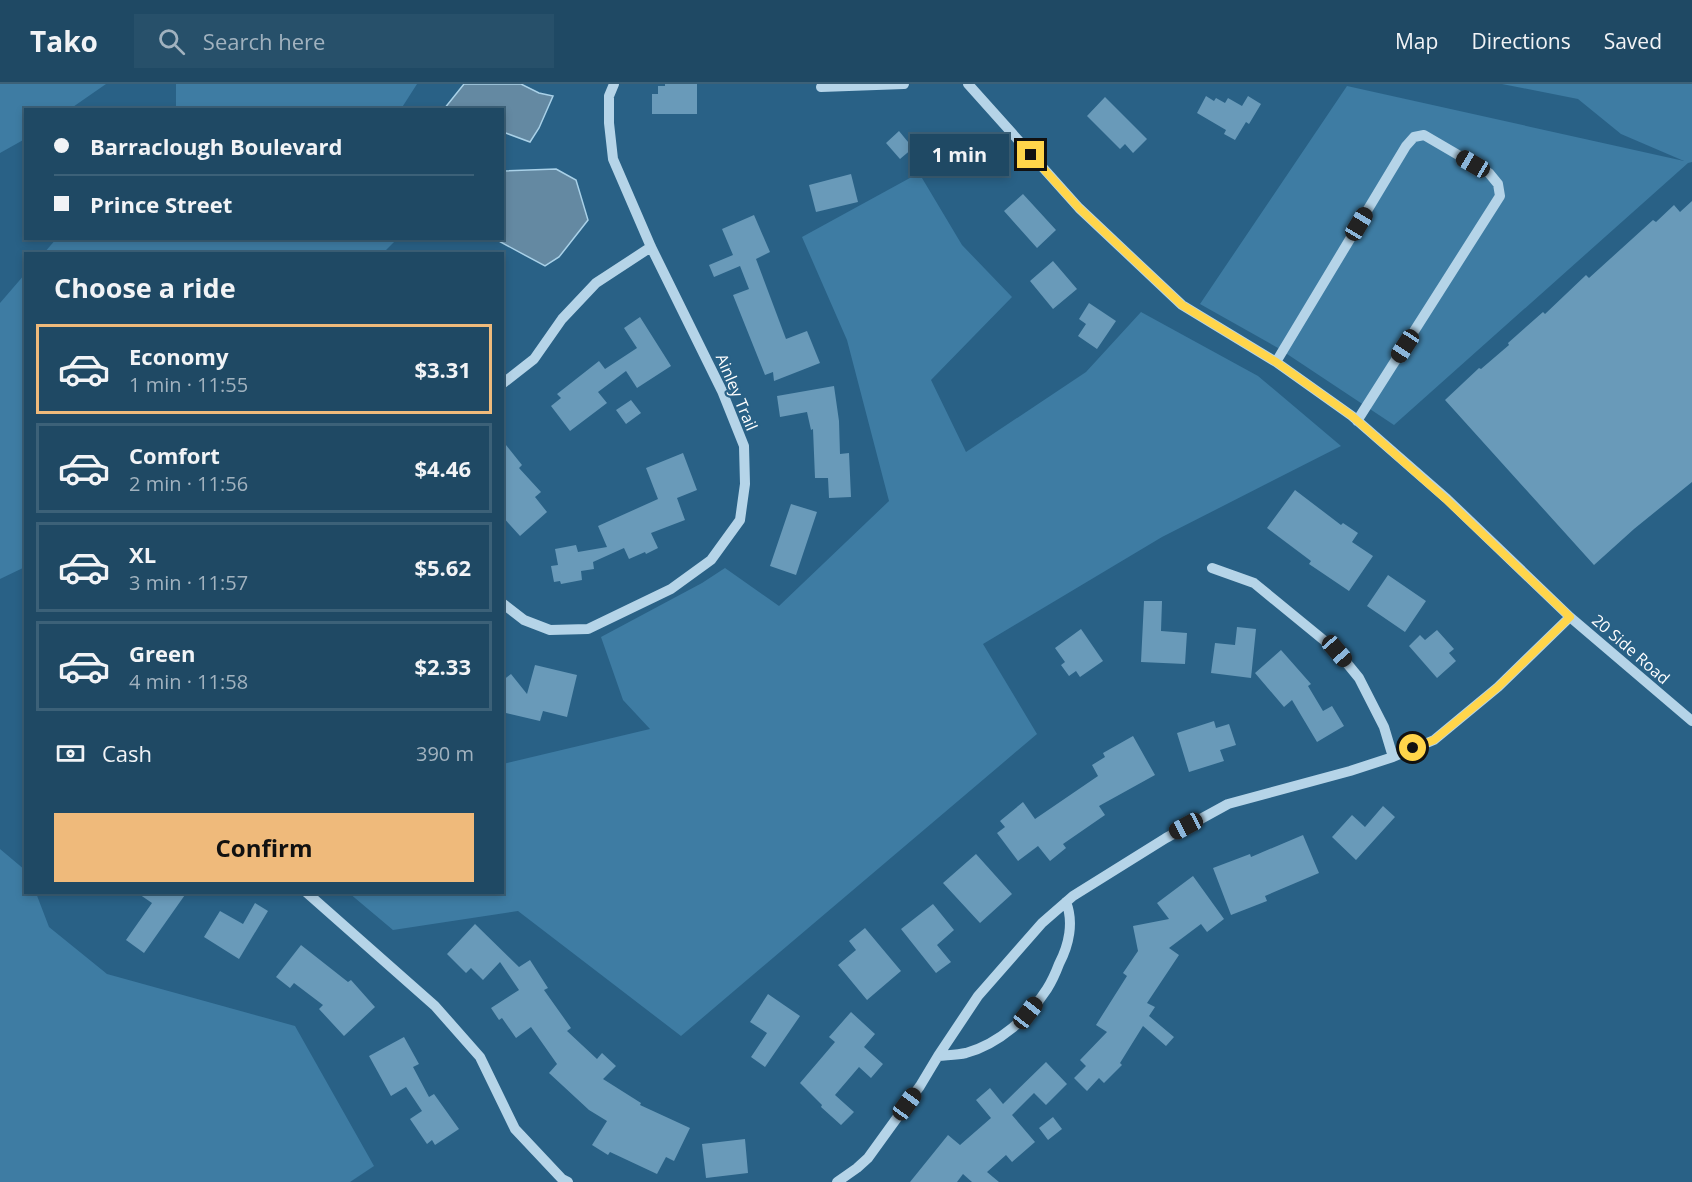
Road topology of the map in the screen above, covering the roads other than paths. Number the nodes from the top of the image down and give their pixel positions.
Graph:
1 (614, 84) edge
2 (904, 84) edge
3 (968, 84) edge
4 (821, 87) dead end
5 (651, 247) junction
6 (1276, 362) junction
7 (504, 382) edge
8 (1357, 421) junction
9 (1212, 568) dead end
10 (504, 605) edge
11 (1570, 617) junction
12 (1692, 721) edge
13 (1393, 757) junction
14 (308, 894) edge
15 (1066, 902) junction
16 (938, 1056) junction
17 (568, 1182) edge
18 (837, 1182) edge

1 - 5 street, Ainley Trail
2 - 4 street
3 - 6 street, 20 Side Road
5 - 7 street
5 - 10 street, Ainley Trail
6 - 8 street, 20 Side Road
6 - 8 street
8 - 11 street, 20 Side Road
9 - 13 street
11 - 12 street, 20 Side Road
11 - 13 street
13 - 15 street
14 - 17 street
15 - 16 street
15 - 16 street
16 - 18 street

